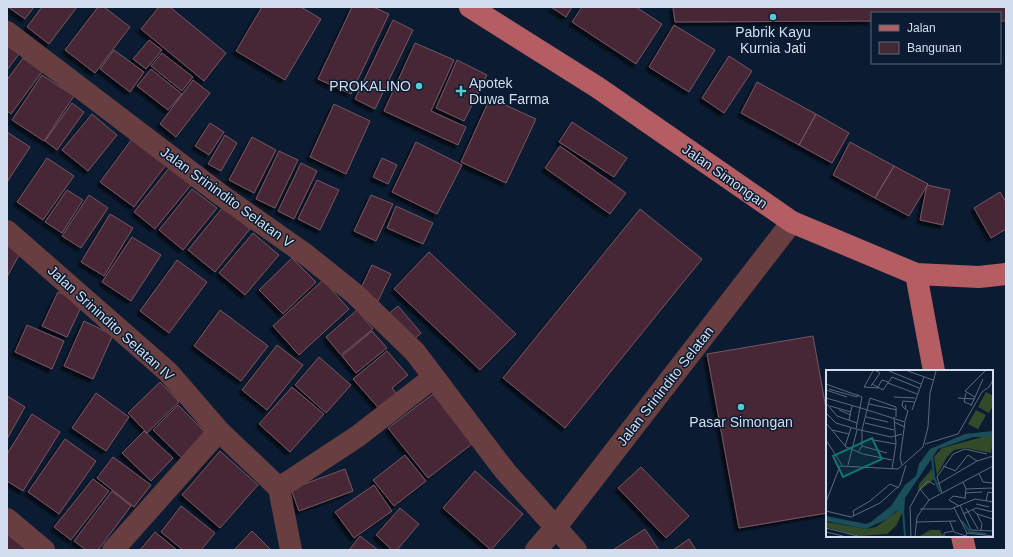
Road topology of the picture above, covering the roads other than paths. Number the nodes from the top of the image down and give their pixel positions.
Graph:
1 (470, 7) edge
2 (7, 32) edge
3 (792, 222) junction
4 (7, 231) edge
5 (916, 274) junction
6 (1006, 274) edge
7 (934, 370) edge
8 (434, 377) junction
9 (219, 431) junction
10 (279, 488) junction
11 (7, 519) edge
12 (556, 527) junction
13 (962, 537) edge
14 (44, 550) edge
15 (113, 550) edge
16 (291, 550) edge
17 (536, 550) edge
18 (576, 550) edge
19 (965, 550) edge

1 - 3 main road, Jalan Simongan
2 - 8 street, Jalan Srinindito Selatan V
3 - 5 main road, Jalan Simongan
3 - 12 street, Jalan Srinindito Selatan
4 - 9 street, Jalan Srinindito Selatan IV
5 - 6 main road, Jalan Simongan
5 - 7 main road
8 - 10 street
8 - 12 street, Jalan Srinindito Selatan V
9 - 10 street, Jalan Srinindito Selatan IV
9 - 15 street
10 - 16 street
11 - 14 street
12 - 17 street, Jalan Srinindito Selatan
12 - 18 street, Jalan Srinindito Selatan V
13 - 19 main road

